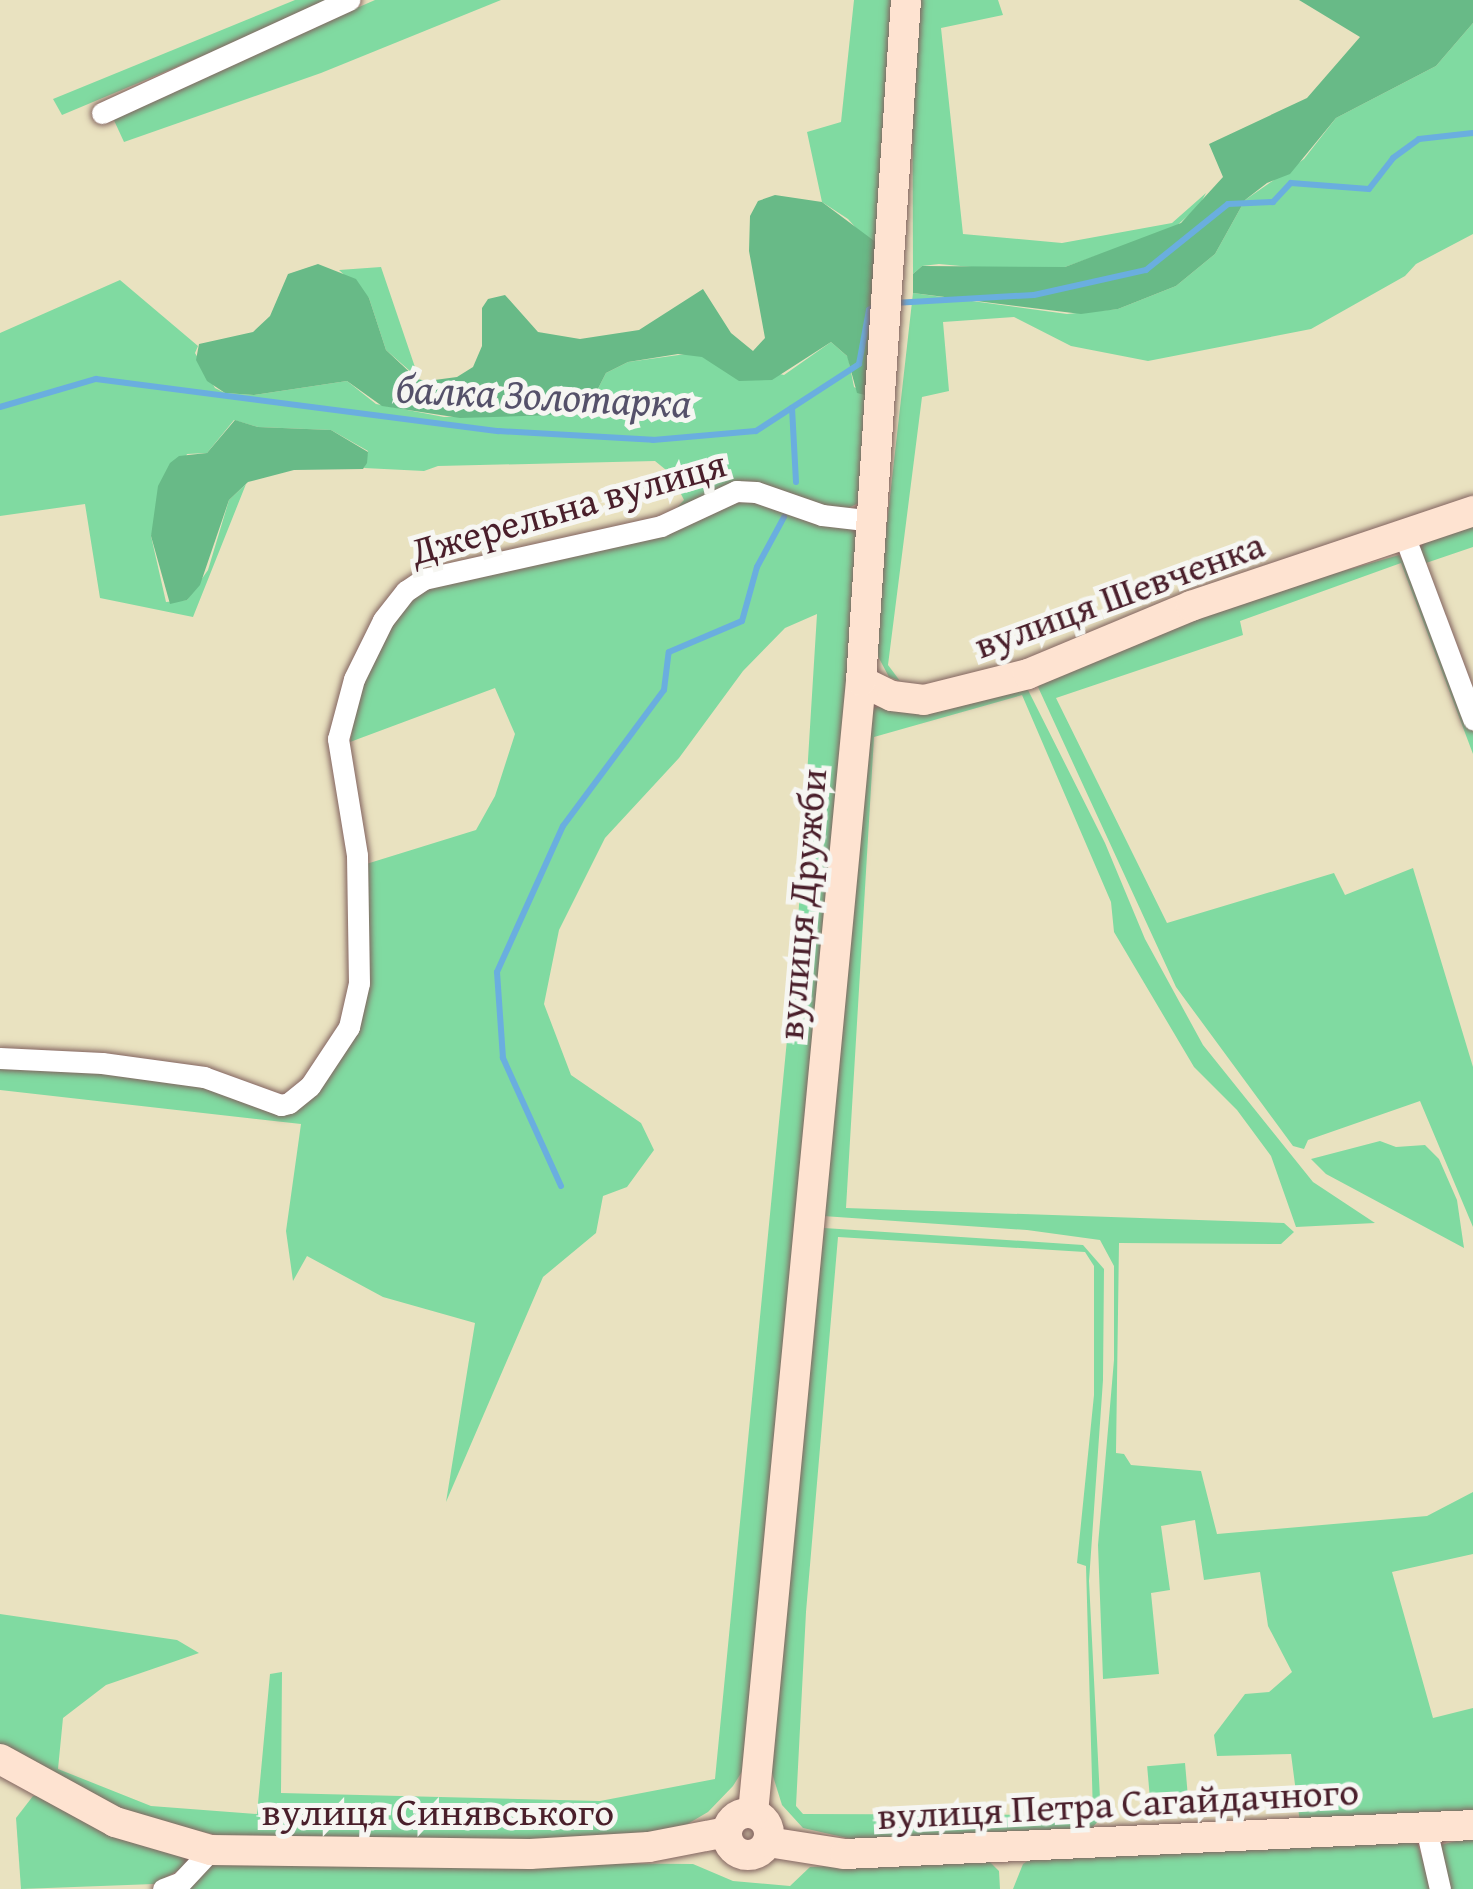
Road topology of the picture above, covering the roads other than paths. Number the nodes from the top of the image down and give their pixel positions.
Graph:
1 (349, 0) edge
2 (906, 0) edge
3 (102, 113) dead end
4 (1473, 511) edge
5 (874, 521) junction
6 (1404, 535) junction
7 (861, 681) junction
8 (1473, 719) edge
9 (0, 1058) edge
10 (0, 1759) edge
11 (753, 1813) junction
12 (1473, 1825) edge
13 (1426, 1828) junction
14 (727, 1832) junction
15 (768, 1842) junction
16 (212, 1850) junction
17 (163, 1889) edge
18 (1440, 1889) edge

1 - 3 street
2 - 5 street, вулиця Дружби
4 - 6 street, вулиця Шевченка
5 - 7 street, вулиця Дружби
5 - 9 street, Джерельна вулиця
6 - 7 street, вулиця Шевченка
6 - 8 street
7 - 11 street, вулиця Дружби
10 - 16 street
11 - 14 street
11 - 15 street
12 - 13 street, вулиця Петра Сагайдачного
13 - 15 street, вулиця Петра Сагайдачного
13 - 18 street
14 - 15 street
14 - 16 street, вулиця Синявського
16 - 17 street, вулиця Синявського

